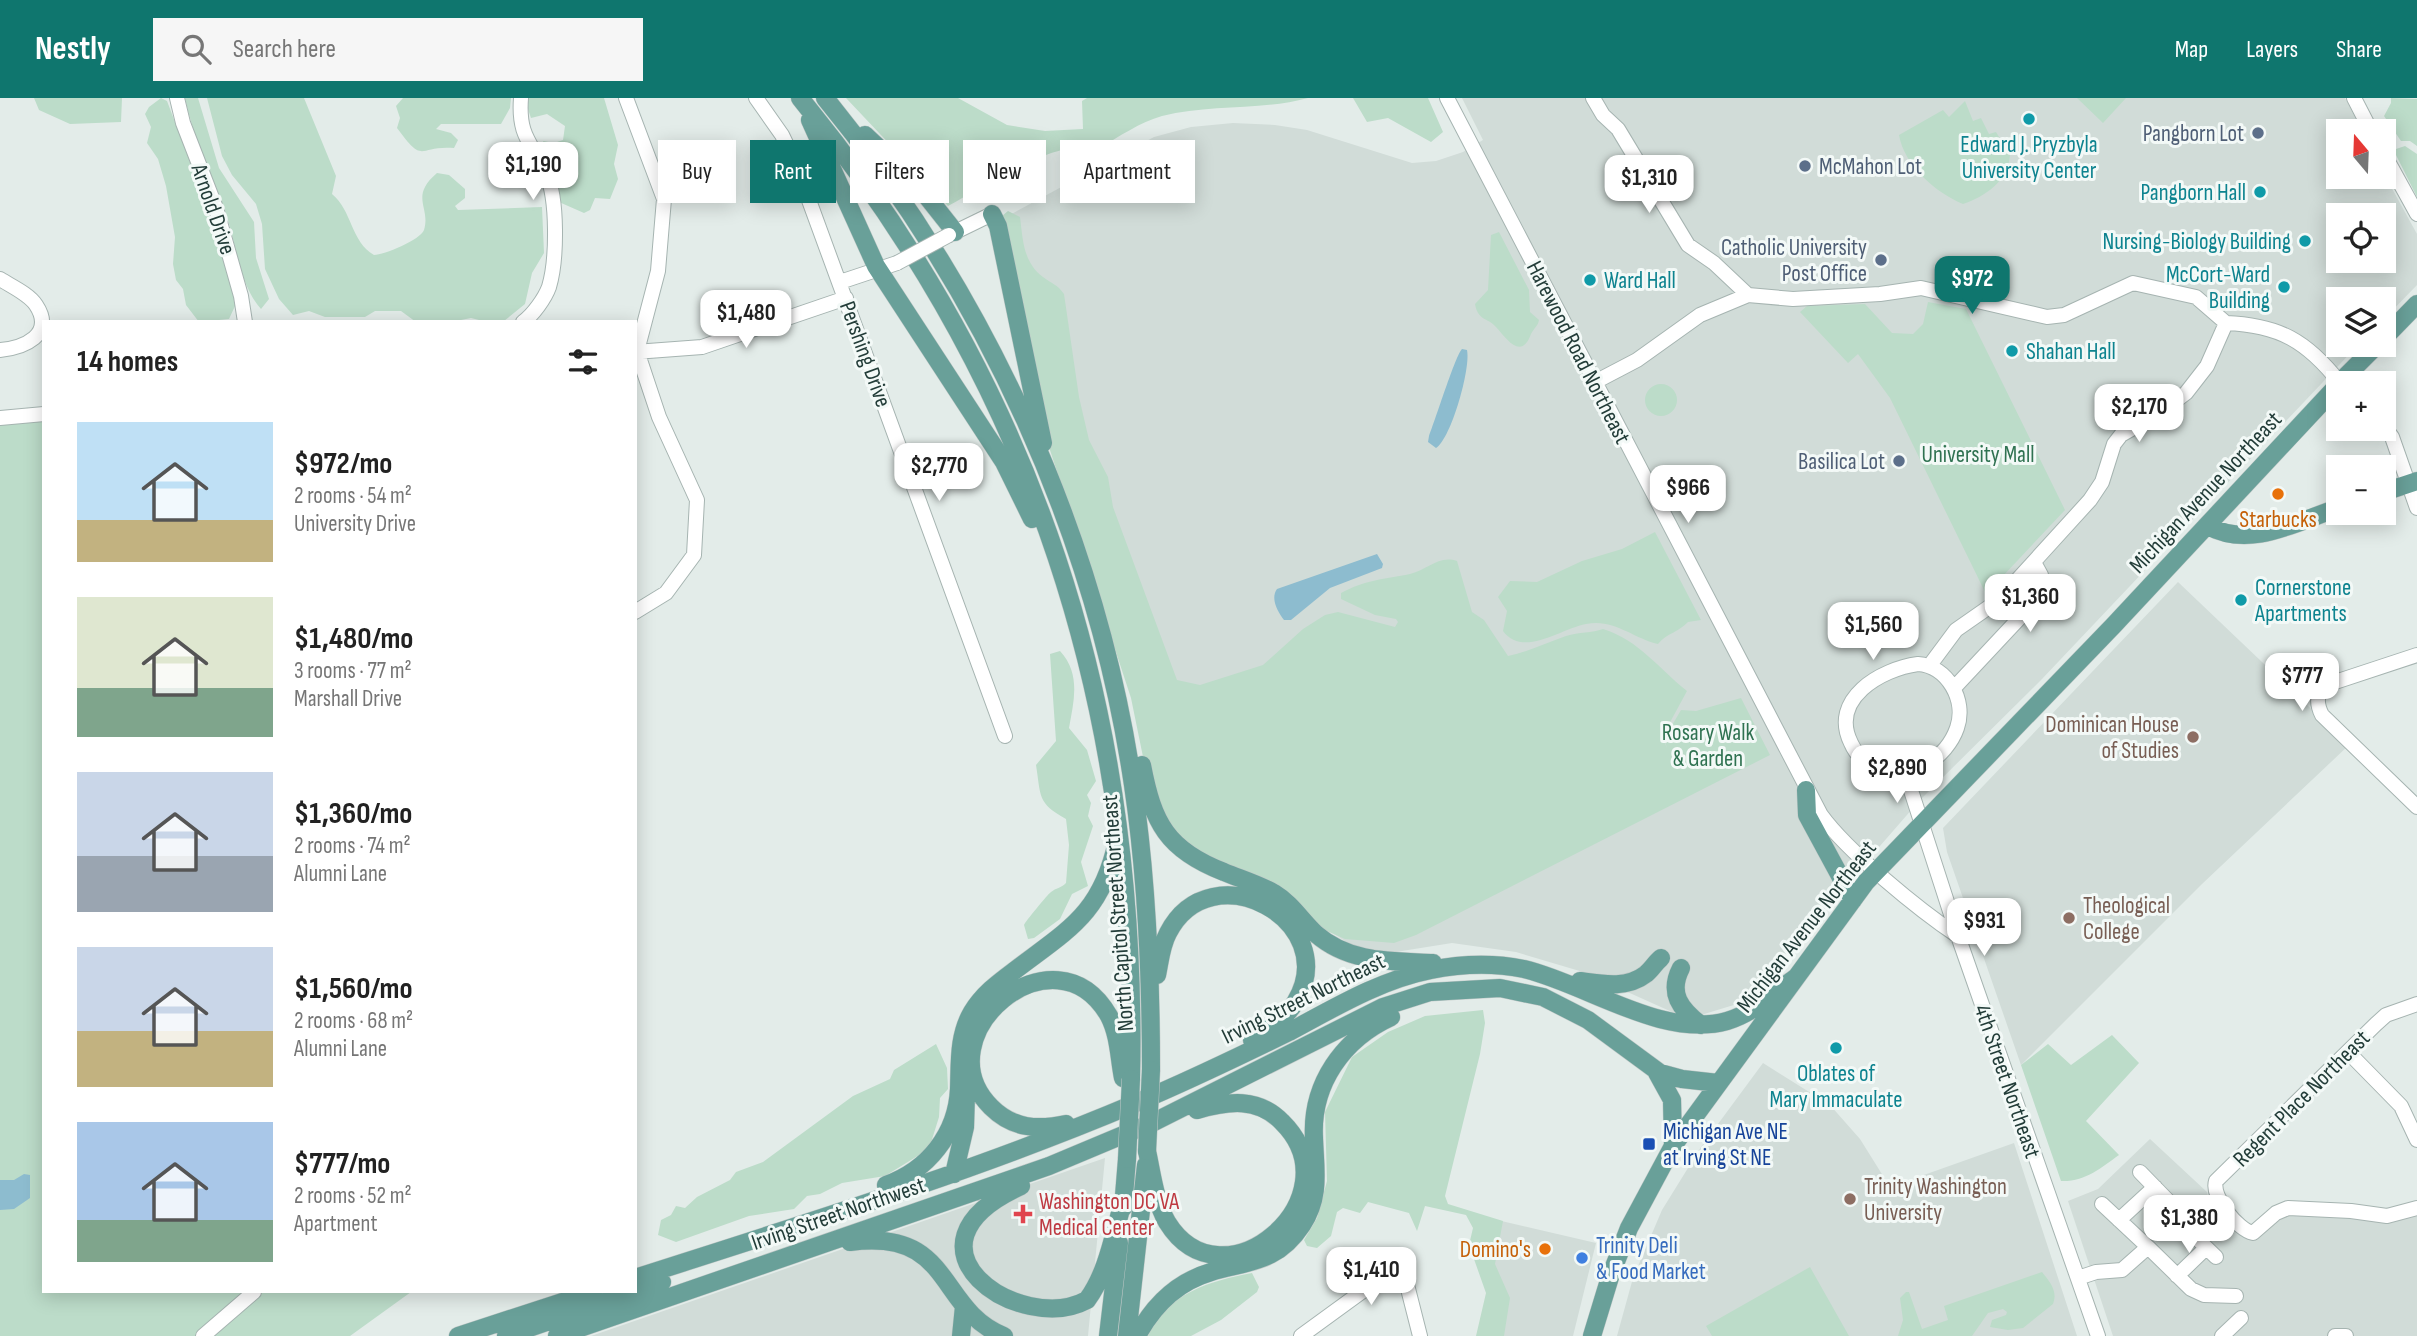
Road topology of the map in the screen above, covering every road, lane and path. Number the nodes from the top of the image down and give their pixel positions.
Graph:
1 (177, 98) edge
2 (520, 98) edge
3 (626, 98) edge
4 (756, 98) edge
5 (800, 98) edge
6 (1447, 98) edge
7 (1593, 98) edge
8 (2354, 98) edge
9 (827, 100) edge
10 (2365, 119) edge
11 (2396, 176) edge
12 (2414, 209) edge
13 (992, 214) joint
14 (952, 234) junction
15 (880, 271) junction
16 (0, 279) edge
17 (840, 282) junction
18 (1748, 295) junction
19 (846, 298) junction
20 (2417, 304) edge
21 (245, 320) edge
22 (525, 320) edge
23 (2226, 323) junction
24 (2396, 326) edge
25 (637, 347) edge
26 (0, 350) edge
27 (637, 351) edge
28 (637, 354) edge
29 (2365, 357) edge
30 (2328, 371) edge
31 (2351, 371) edge
32 (1595, 382) junction
33 (2326, 397) edge
34 (42, 414) edge
35 (0, 418) edge
36 (2394, 441) edge
37 (2413, 482) edge
38 (1054, 488) junction
39 (2396, 488) edge
40 (2417, 508) edge
41 (2326, 512) edge
42 (2208, 526) junction
43 (2035, 564) junction
44 (1069, 591) junction
45 (637, 611) edge
46 (2417, 655) edge
47 (1930, 665) junction
48 (1954, 688) junction
49 (1117, 699) junction
50 (1005, 736) dead end
51 (1906, 775) junction
52 (1806, 790) junction
53 (2417, 807) edge
54 (1921, 824) junction
55 (1120, 829) junction
56 (1878, 871) junction
57 (1853, 900) junction
58 (1958, 936) junction
59 (1661, 958) dead end
60 (1475, 965) junction
61 (1681, 968) dead end
62 (1549, 977) junction
63 (1795, 978) junction
64 (2417, 1004) edge
65 (1151, 1009) junction
66 (1701, 1025) junction
67 (1599, 1028) junction
68 (961, 1041) junction
69 (2348, 1052) junction
70 (1656, 1071) junction
71 (1206, 1073) junction
72 (1128, 1080) junction
73 (1718, 1083) junction
74 (1122, 1111) junction
75 (1154, 1122) junction
76 (1133, 1131) joint
77 (2417, 1140) edge
78 (1103, 1144) junction
79 (1672, 1146) junction
80 (1147, 1151) junction
81 (2140, 1172) dead end
82 (947, 1176) junction
83 (2155, 1187) junction
84 (1124, 1199) junction
85 (2102, 1204) dead end
86 (2417, 1208) edge
87 (2176, 1209) dead end
88 (2119, 1220) junction
89 (2186, 1228) dead end
90 (761, 1236) junction
91 (815, 1247) junction
92 (2148, 1247) junction
93 (2177, 1276) junction
94 (637, 1277) edge
95 (2078, 1278) junction
96 (637, 1290) edge
97 (253, 1293) edge
98 (591, 1293) edge
99 (627, 1293) edge
100 (2236, 1296) dead end
101 (964, 1306) junction
102 (2241, 1318) dead end
103 (1019, 1325) dead end
104 (1044, 1326) dead end
105 (503, 1331) edge
106 (995, 1335) edge
107 (203, 1336) edge
108 (458, 1336) edge
109 (557, 1336) edge
110 (961, 1336) edge
111 (1108, 1336) edge
112 (1127, 1336) edge
113 (1137, 1336) edge
114 (1301, 1336) edge
115 (1420, 1336) edge
116 (1592, 1336) edge
117 (2098, 1336) edge
118 (2222, 1336) edge
119 (2335, 1336) edge
120 (2346, 1336) edge

1 - 21 street, Arnold Drive
2 - 22 street
3 - 25 street
4 - 17 street, Pershing Drive
5 - 15 main road
5 - 44 main road
6 - 32 street, Harewood Road Northeast
7 - 18 street
8 - 10 street
9 - 14 main road
9 - 38 main road, North Capitol Street Northeast
11 - 12 street
13 - 14 street
13 - 38 main road
14 - 15 street, bridge
15 - 17 street
15 - 44 main road
16 - 26 street
17 - 19 street, Pershing Drive
18 - 23 street
18 - 32 street
19 - 27 street
19 - 50 street, Pershing Drive
20 - 24 main road
23 - 30 street
23 - 43 street
28 - 45 street
29 - 31 main road, Michigan Avenue Northeast
32 - 52 street, Harewood Road Northeast
33 - 42 main road, Michigan Avenue Northeast
34 - 35 street
36 - 37 street
37 - 39 main road
37 - 40 street
38 - 49 main road, North Capitol Street Northeast
41 - 42 main road
42 - 54 main road, Michigan Avenue Northeast
43 - 47 street
43 - 48 street
44 - 55 main road
46 - 53 street
47 - 48 street
47 - 51 street
48 - 51 street
49 - 60 main road
49 - 65 main road, North Capitol Street Northeast
51 - 54 street, 4th Street Northeast
52 - 56 street, Harewood Road Northeast
52 - 57 main road
54 - 56 main road, Michigan Avenue Northeast
54 - 58 street, 4th Street Northeast
55 - 68 main road
55 - 72 main road
56 - 57 main road, Michigan Avenue Northeast
56 - 58 street, Harewood Road Northeast
57 - 63 main road, Michigan Avenue Northeast
58 - 95 street, 4th Street Northeast
59 - 62 main road
60 - 62 main road, Irving Street Northeast
60 - 71 main road, Irving Street Northeast
61 - 66 main road
62 - 66 main road, Irving Street Northeast
63 - 66 main road, Irving Street Northeast
63 - 73 main road, Michigan Avenue Northeast
64 - 69 street, Regent Place Northeast
65 - 71 main road
65 - 80 main road, North Capitol Street Northeast, bridge
67 - 70 main road, Irving Street Northeast
67 - 75 main road, Irving Street Northeast
67 - 113 main road
68 - 82 main road
68 - 90 main road
69 - 77 street
69 - 86 street, Regent Place Northeast
70 - 73 main road, Irving Street Northeast
70 - 79 main road
71 - 74 main road, Irving Street Northeast
72 - 74 main road, bridge
72 - 74 main road
73 - 79 main road, Michigan Avenue Northeast
74 - 82 main road, Irving Street Northwest
74 - 84 main road, bridge
75 - 76 main road, Irving Street Northeast
75 - 80 main road
76 - 78 main road, Irving Street Northwest
78 - 91 main road, Irving Street Northwest
78 - 103 main road
79 - 116 main road, Michigan Avenue Northeast
80 - 112 main road, North Capitol Street Northeast
81 - 83 street
82 - 90 main road, Irving Street Northwest
82 - 96 main road
83 - 87 street
83 - 88 street
84 - 104 main road
84 - 111 main road
85 - 88 street
88 - 92 street
89 - 93 street
90 - 94 main road, Irving Street Northwest
91 - 101 main road
91 - 109 main road, Irving Street Northwest
92 - 93 street
92 - 95 street
93 - 100 street
95 - 117 street, 4th Street Northeast
97 - 107 street
98 - 105 main road
99 - 105 main road
101 - 106 main road
101 - 110 main road
102 - 118 street
105 - 108 main road
114 - 115 street
119 - 120 street

